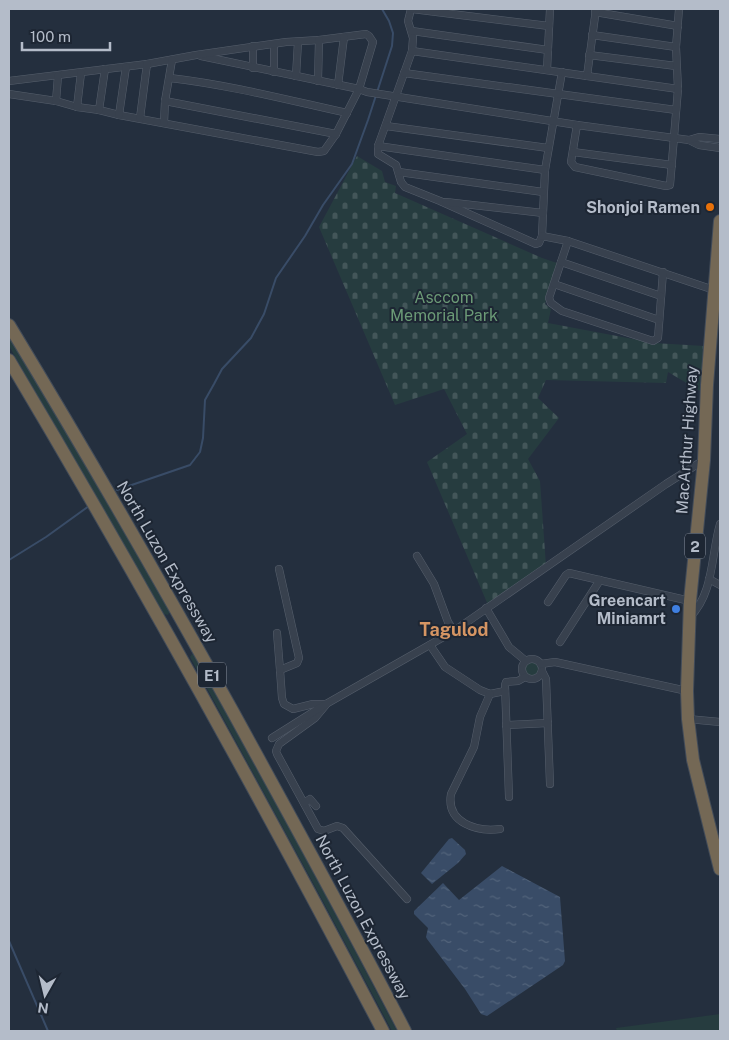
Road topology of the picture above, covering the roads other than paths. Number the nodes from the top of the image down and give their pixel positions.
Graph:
1 (412, 9) edge
2 (550, 9) edge
3 (679, 9) edge
4 (595, 11) edge
5 (549, 26) junction
6 (678, 26) junction
7 (412, 30) junction
8 (592, 35) junction
9 (344, 37) junction
10 (319, 40) junction
11 (298, 42) junction
12 (274, 45) junction
13 (253, 46) junction
14 (676, 47) junction
15 (548, 50) junction
16 (412, 52) junction
17 (196, 55) junction
18 (589, 55) junction
19 (172, 60) junction
20 (147, 64) junction
21 (676, 66) junction
22 (126, 67) junction
23 (253, 68) junction
24 (105, 70) junction
25 (547, 70) junction
26 (274, 72) junction
27 (562, 72) junction
28 (81, 73) junction
29 (404, 73) junction
30 (58, 76) junction
31 (296, 76) junction
32 (586, 76) junction
33 (170, 78) junction
34 (9, 80) edge
35 (318, 81) junction
36 (338, 84) junction
37 (359, 89) junction
38 (678, 89) junction
39 (9, 94) edge
40 (558, 94) junction
41 (395, 96) junction
42 (56, 101) junction
43 (165, 101) junction
44 (77, 107) junction
45 (99, 110) junction
46 (676, 110) junction
47 (347, 113) junction
48 (119, 115) junction
49 (140, 118) junction
50 (553, 121) junction
51 (164, 123) junction
52 (577, 125) junction
53 (386, 126) junction
54 (336, 134) junction
55 (674, 138) junction
56 (720, 139) edge
57 (689, 140) junction
58 (378, 146) junction
59 (548, 148) junction
60 (720, 148) edge
61 (573, 152) junction
62 (672, 165) junction
63 (545, 170) junction
64 (399, 172) junction
65 (543, 192) junction
66 (440, 201) junction
67 (543, 213) junction
68 (720, 221) edge
69 (542, 236) junction
70 (568, 240) junction
71 (561, 262) junction
72 (663, 272) junction
73 (554, 284) junction
74 (714, 290) junction
75 (661, 296) junction
76 (659, 320) junction
77 (9, 325) edge
78 (9, 360) edge
79 (704, 460) junction
80 (720, 524) edge
81 (417, 556) dead end
82 (279, 569) dead end
83 (709, 579) junction
84 (600, 580) junction
85 (720, 585) edge
86 (690, 601) junction
87 (548, 602) dead end
88 (486, 608) junction
89 (689, 617) junction
90 (454, 631) junction
91 (277, 633) dead end
92 (560, 642) dead end
93 (430, 645) junction
94 (526, 661) junction
95 (542, 668) junction
96 (280, 670) junction
97 (525, 677) junction
98 (505, 691) junction
99 (687, 691) junction
100 (490, 694) junction
101 (326, 704) junction
102 (688, 719) junction
103 (720, 722) edge
104 (548, 723) junction
105 (506, 725) junction
106 (272, 738) dead end
107 (550, 784) dead end
108 (509, 798) dead end
109 (304, 803) junction
110 (316, 806) dead end
111 (500, 829) dead end
112 (720, 869) edge
113 (407, 899) dead end
114 (383, 1031) edge
115 (405, 1031) edge

1 - 5 street
1 - 7 street
2 - 5 street
3 - 6 street
4 - 6 street
4 - 8 street
5 - 15 street
6 - 14 street
7 - 15 street
7 - 16 street
8 - 14 street
8 - 18 street
9 - 10 street
9 - 36 street
9 - 37 street
10 - 11 street
10 - 35 street
11 - 12 street
11 - 31 street
12 - 13 street
12 - 26 street
13 - 17 street
13 - 23 street
14 - 21 street
15 - 25 street
16 - 25 street
16 - 29 street
17 - 19 street
17 - 23 street
18 - 21 street
18 - 32 street
19 - 20 street
19 - 33 street
20 - 22 street
20 - 49 street
21 - 38 street
22 - 24 street
22 - 48 street
23 - 26 street
24 - 28 street
24 - 45 street
25 - 27 street
26 - 31 street
27 - 32 street
27 - 40 street
28 - 30 street
28 - 44 street
29 - 40 street
29 - 41 street
30 - 34 street
30 - 42 street
31 - 35 street
32 - 38 street
33 - 43 street
33 - 47 street
35 - 36 street
36 - 37 street
37 - 41 street
37 - 47 street
38 - 46 street
39 - 42 street
40 - 46 street
40 - 50 street
41 - 50 street
41 - 53 street
42 - 44 street
43 - 51 street
43 - 54 street
44 - 45 street
45 - 48 street
46 - 55 street
47 - 54 street
48 - 49 street
49 - 51 street
50 - 52 street
50 - 59 street
51 - 54 street
52 - 55 street
52 - 61 street
53 - 58 street
53 - 59 street
55 - 57 street
55 - 62 street
56 - 57 street
57 - 60 street
58 - 63 street
58 - 64 street
59 - 63 street
61 - 62 street
61 - 62 street
63 - 65 street
64 - 65 street
64 - 66 street
65 - 67 street
66 - 67 street
66 - 69 street
67 - 69 street
68 - 74 highway, MacArthur Highway / 2
69 - 70 street
70 - 71 street
70 - 72 street
71 - 73 street
71 - 75 street
72 - 74 street
72 - 75 street
73 - 76 street
73 - 76 street
74 - 79 highway, MacArthur Highway / 2
75 - 76 street
77 - 115 highway, North Luzon Expressway / E1
78 - 114 highway, E1
79 - 86 highway, MacArthur Highway / 2
79 - 88 street
80 - 83 street
81 - 90 street
82 - 96 street
83 - 85 street
83 - 89 street
84 - 86 street
84 - 87 street
84 - 92 street
86 - 89 highway, MacArthur Highway / 2
88 - 90 street
88 - 94 street
89 - 99 highway, MacArthur Highway / 2
90 - 93 street
91 - 96 street
93 - 100 street
93 - 101 street
94 - 95 street
94 - 97 street
95 - 97 street
95 - 99 street
95 - 104 street
96 - 101 street
97 - 98 street
98 - 100 street
98 - 105 street
99 - 102 highway, MacArthur Highway / 2
100 - 111 street
101 - 106 street
101 - 109 street
102 - 103 street
102 - 112 highway, MacArthur Highway / 2
104 - 105 street
104 - 107 street
105 - 108 street
109 - 110 street
109 - 113 street

